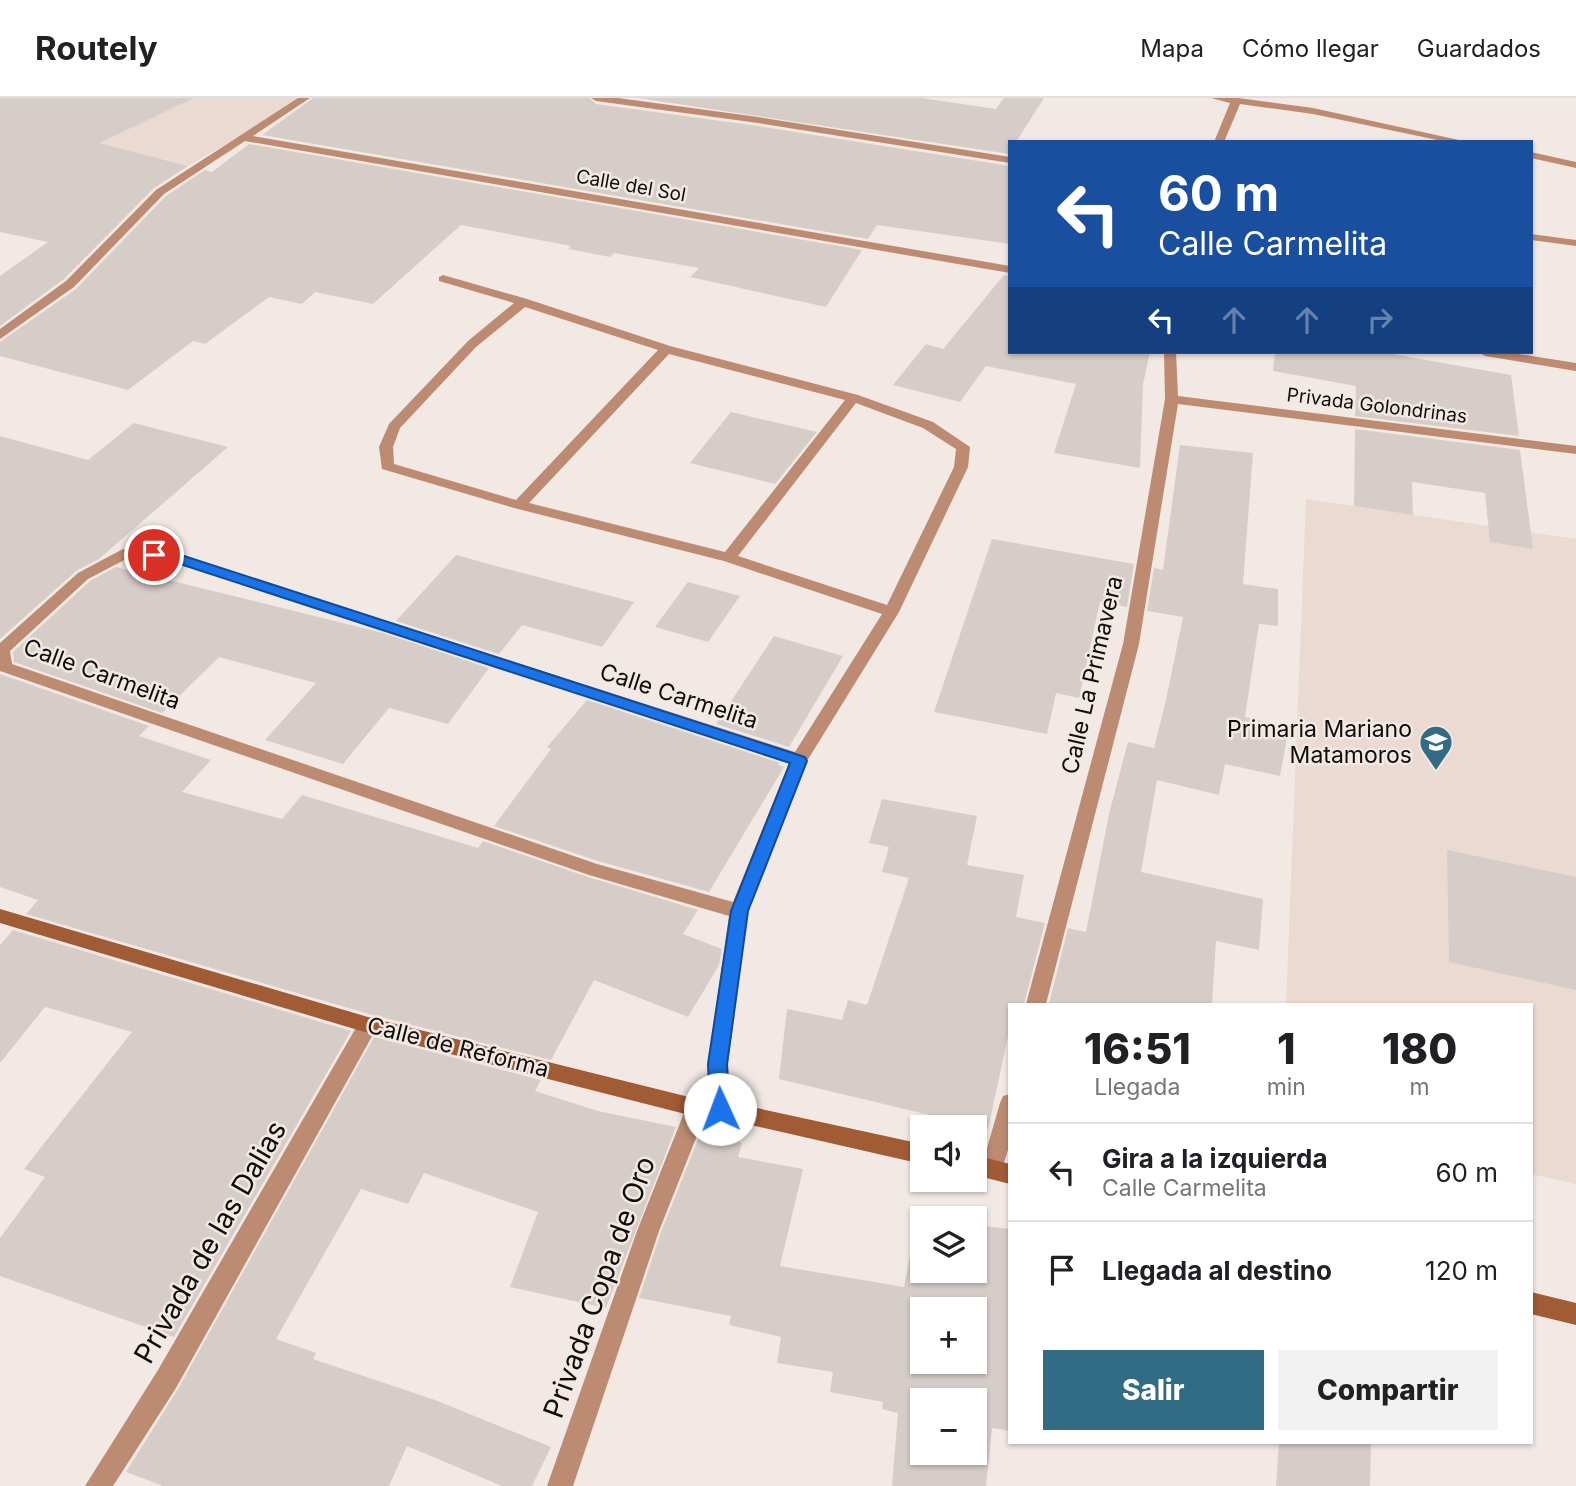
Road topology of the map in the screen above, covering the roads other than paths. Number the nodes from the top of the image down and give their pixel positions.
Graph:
1 (306, 98) edge
2 (596, 98) edge
3 (1216, 98) edge
4 (1236, 101) junction
5 (245, 138) junction
6 (1220, 140) edge
7 (1453, 140) edge
8 (1533, 155) edge
9 (1008, 160) edge
10 (1576, 164) edge
11 (1533, 236) edge
12 (1576, 243) edge
13 (1008, 270) edge
14 (443, 279) dead end
15 (523, 302) junction
16 (0, 335) edge
17 (666, 349) junction
18 (1170, 354) edge
19 (1497, 354) edge
20 (1576, 367) edge
21 (853, 398) junction
22 (1172, 399) junction
23 (1576, 450) edge
24 (519, 505) junction
25 (729, 558) junction
26 (891, 612) junction
27 (799, 761) junction
28 (739, 911) junction
29 (0, 916) edge
30 (1036, 1003) edge
31 (368, 1025) junction
32 (708, 1109) junction
33 (1008, 1110) edge
34 (910, 1151) edge
35 (992, 1169) edge
36 (1533, 1303) edge
37 (1576, 1314) edge
38 (99, 1486) edge
39 (560, 1486) edge

1 - 5 street
2 - 9 street
3 - 4 street
4 - 6 street
4 - 7 street
5 - 13 street, Calle del Sol
5 - 16 street
8 - 10 street
11 - 12 street
14 - 15 street
15 - 17 street
15 - 24 street
17 - 21 street
17 - 24 street
18 - 22 street, Calle La Primavera
19 - 20 street
21 - 25 street
21 - 26 street
22 - 23 street, Privada Golondrinas
22 - 30 street, Calle La Primavera
24 - 25 street
25 - 26 street
26 - 27 street
27 - 28 street
27 - 28 street, Calle Carmelita
28 - 32 street
29 - 31 main road, Calle de Reforma
31 - 32 main road, Calle de Reforma
31 - 38 street, Privada de las Dalias
32 - 34 main road, Calle de Reforma
32 - 39 street, Privada Copa de Oro
33 - 35 street
36 - 37 main road

